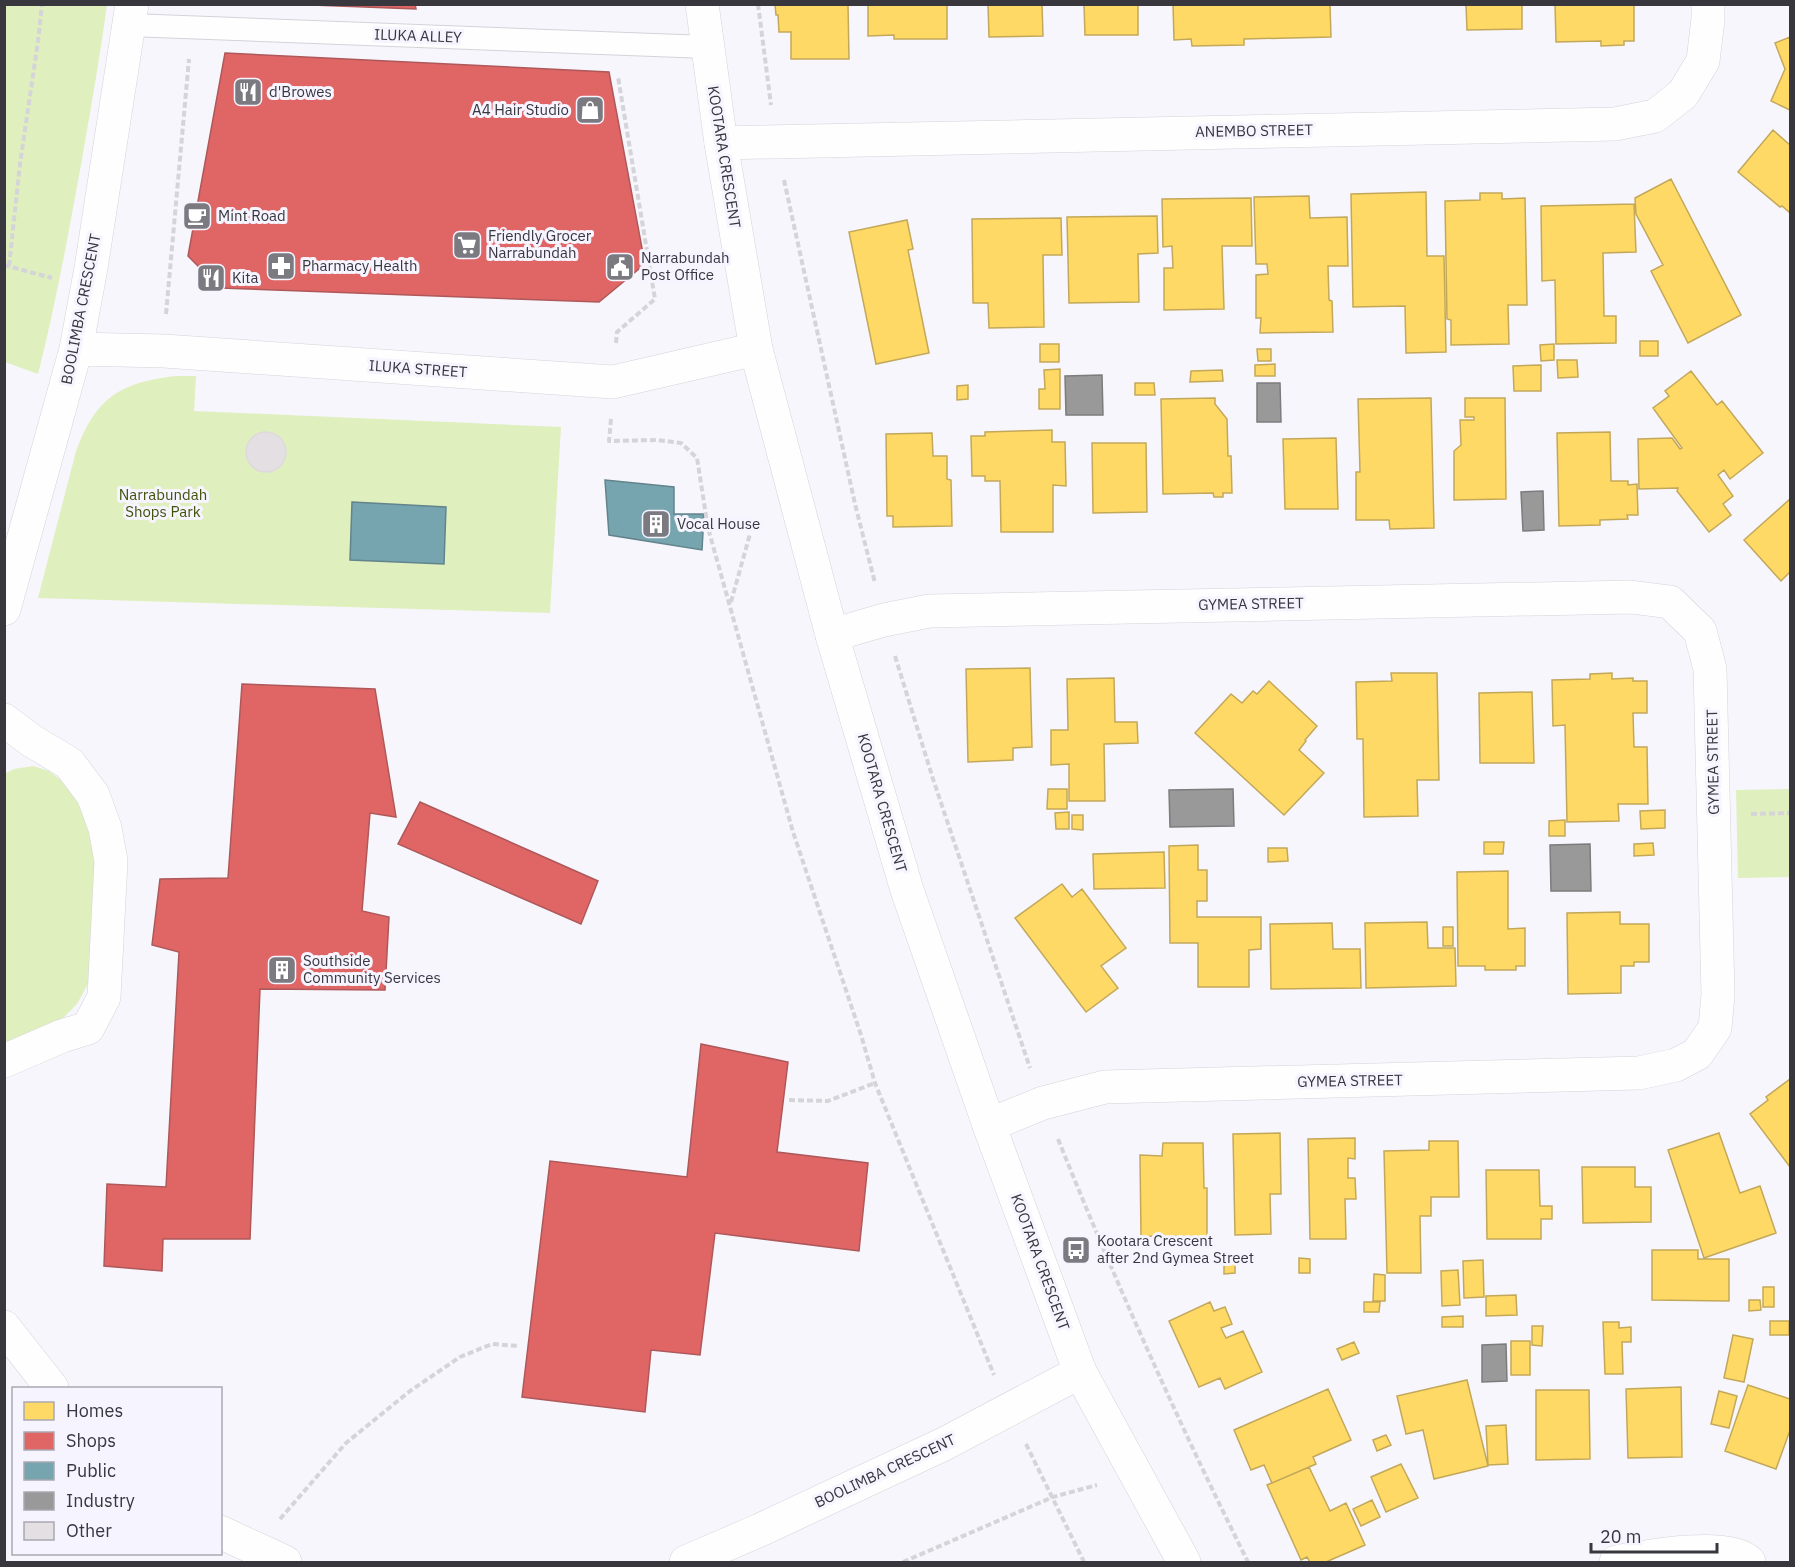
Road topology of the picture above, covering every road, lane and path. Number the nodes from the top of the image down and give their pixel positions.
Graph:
1 (42, 4) edge
2 (702, 4) edge
3 (758, 4) edge
4 (1708, 4) edge
5 (130, 15) edge
6 (192, 27) junction
7 (612, 43) junction
8 (707, 47) junction
9 (776, 142) junction
10 (721, 143) junction
11 (7, 265) edge
12 (87, 289) junction
13 (166, 314) dead end
14 (617, 332) dead end
15 (76, 349) junction
16 (756, 349) junction
17 (609, 441) dead end
18 (750, 534) dead end
19 (730, 605) junction
20 (4, 609) edge
21 (884, 620) junction
22 (832, 635) junction
23 (4, 720) edge
24 (4, 1061) edge
25 (875, 1083) junction
26 (789, 1100) dead end
27 (1043, 1103) junction
28 (989, 1125) junction
29 (4, 1327) edge
30 (519, 1346) dead end
31 (1080, 1372) junction
32 (50, 1387) edge
33 (1008, 1410) junction
34 (1136, 1475) junction
35 (1053, 1497) junction
36 (222, 1533) edge
37 (273, 1557) edge
38 (686, 1563) edge
39 (903, 1563) edge
40 (1084, 1563) edge
41 (1184, 1563) edge
42 (1248, 1563) edge
43 (1616, 1563) edge
44 (1749, 1563) edge

1 - 11 path
2 - 8 street, KOOTARA CRESCENT
3 - 9 path
4 - 9 street, ANEMBO STREET
5 - 6 lane, ILUKA ALLEY
5 - 12 street, BOOLIMBA CRESCENT
6 - 7 lane, ILUKA ALLEY
6 - 13 path
7 - 8 lane, ILUKA ALLEY
7 - 14 path
8 - 10 street, KOOTARA CRESCENT
9 - 10 street, ANEMBO STREET
9 - 21 path
10 - 16 street, KOOTARA CRESCENT
11 - 12 path
12 - 15 street, BOOLIMBA CRESCENT
15 - 16 street, ILUKA STREET
15 - 20 street, BOOLIMBA CRESCENT
16 - 22 street, KOOTARA CRESCENT
17 - 19 path
18 - 19 path
19 - 25 path
21 - 22 street, GYMEA STREET
21 - 27 path
21 - 27 street, GYMEA STREET
22 - 28 street, KOOTARA CRESCENT
23 - 24 street
25 - 26 path
25 - 33 path
27 - 28 street, GYMEA STREET
27 - 42 path
28 - 31 street, KOOTARA CRESCENT
29 - 32 street
30 - 37 path
31 - 33 street, BOOLIMBA CRESCENT
31 - 34 street, KOOTARA CRESCENT
33 - 35 path
33 - 38 street, BOOLIMBA CRESCENT
34 - 35 path
34 - 41 street, KOOTARA CRESCENT
35 - 39 path
35 - 40 path
36 - 37 street
43 - 44 street

